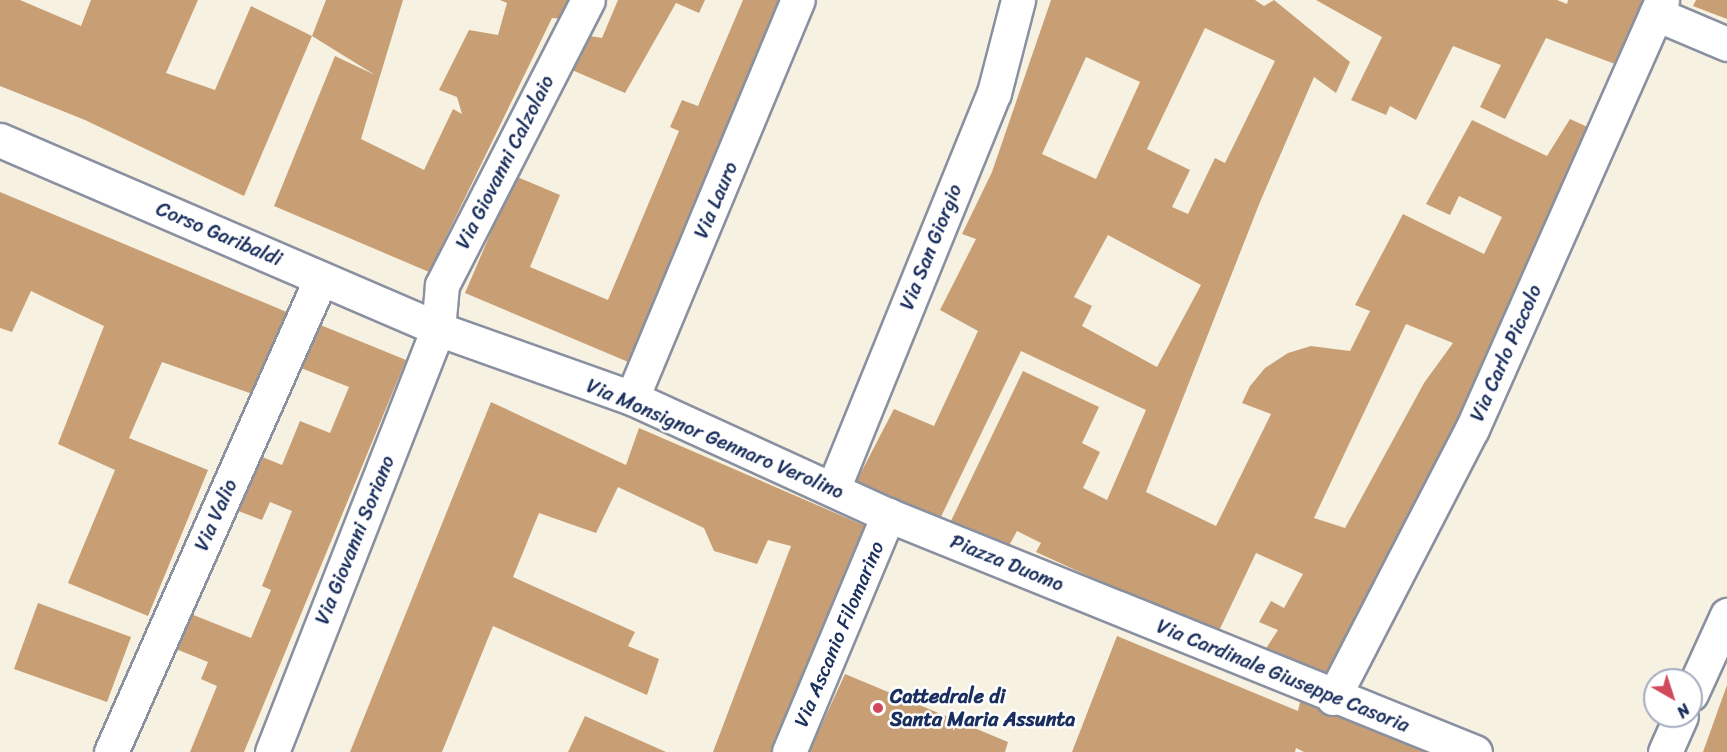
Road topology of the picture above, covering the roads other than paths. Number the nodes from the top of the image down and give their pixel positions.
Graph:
1 (588, 0) edge
2 (798, 0) edge
3 (1018, 0) edge
4 (1659, 7) edge
5 (1727, 44) edge
6 (0, 140) edge
7 (321, 278) junction
8 (438, 329) junction
9 (632, 399) junction
10 (833, 489) junction
11 (888, 515) junction
12 (1126, 612) joint
13 (1727, 615) edge
14 (1703, 668) edge
15 (1334, 698) junction
16 (1676, 728) edge
17 (111, 752) edge
18 (272, 752) edge
19 (789, 752) edge
20 (1474, 752) edge
21 (1665, 752) edge

1 - 8 street, Via Giovanni Calzolaio
2 - 9 street, Via Lauro
3 - 10 street, Via San Giorgio
4 - 5 street
4 - 15 street, Via Carlo Piccolo
6 - 7 street, Corso Garibaldi
7 - 8 street, Corso Garibaldi
7 - 17 street, Via Valio
8 - 9 street, Via Monsignor Gennaro Verolino
8 - 18 street, Via Giovanni Soriano
9 - 10 street, Via Monsignor Gennaro Verolino
10 - 11 street, Via Monsignor Gennaro Verolino
11 - 12 street, Piazza Duomo
11 - 19 street, Via Ascanio Filomarino
12 - 15 street, Via Cardinale Giuseppe Casoria
13 - 14 street
15 - 20 street, Via Cardinale Giuseppe Casoria
16 - 21 street

